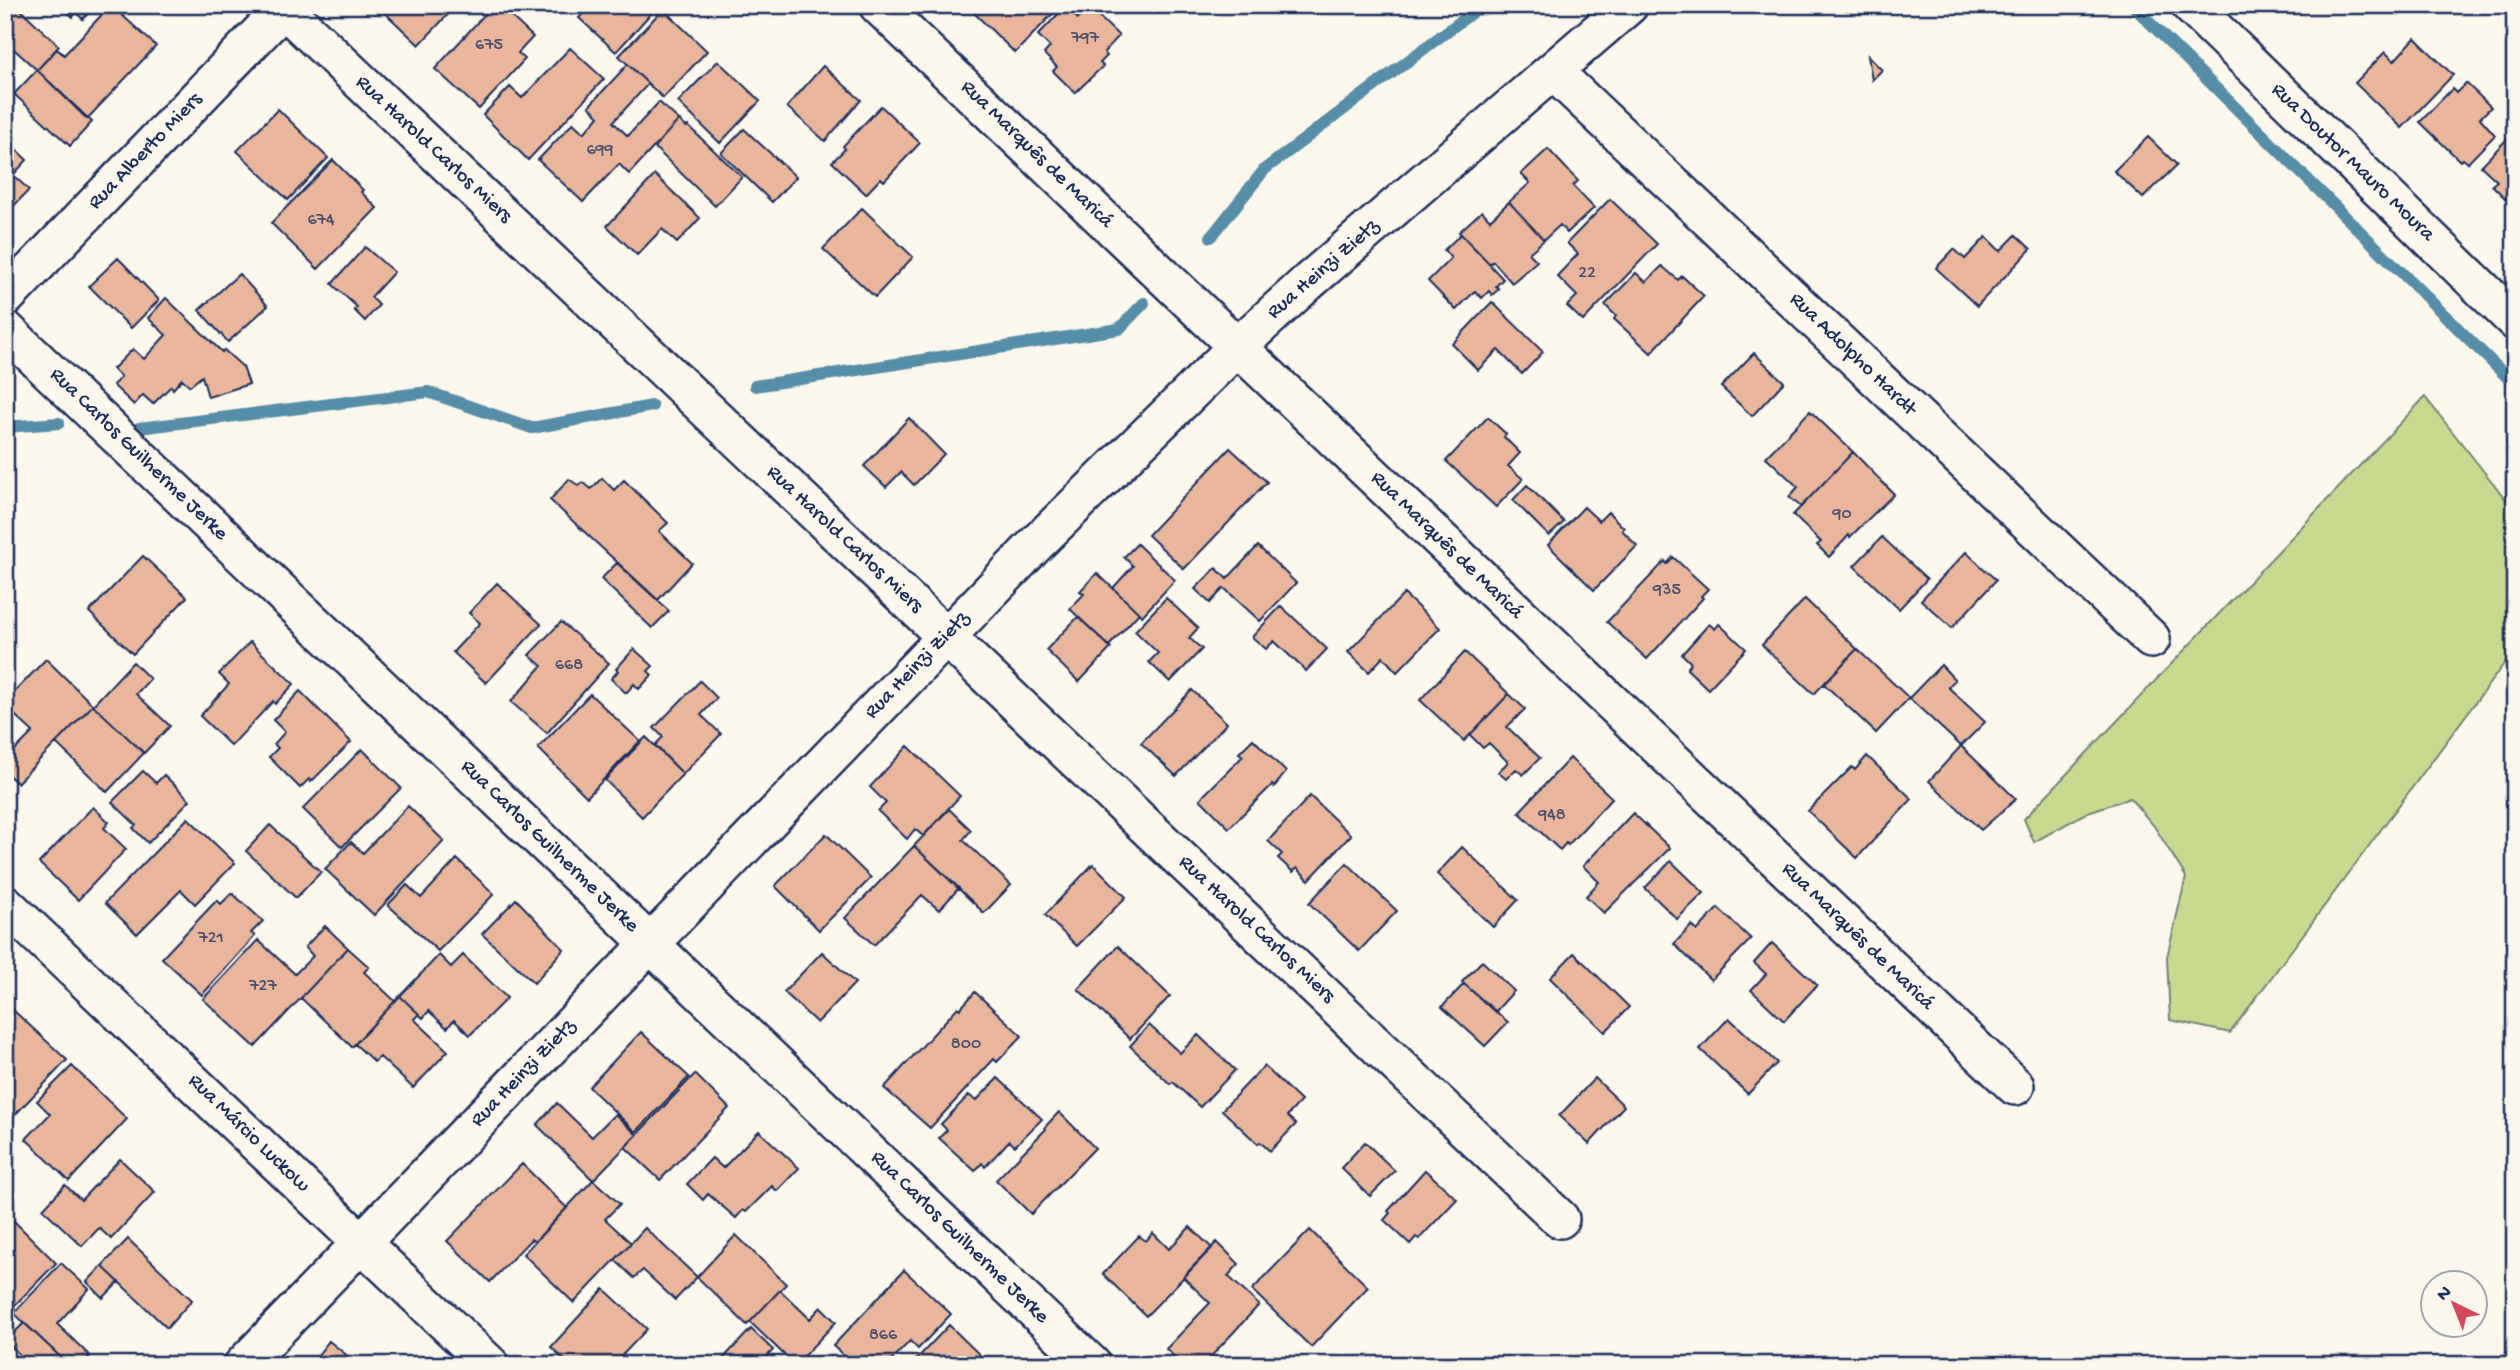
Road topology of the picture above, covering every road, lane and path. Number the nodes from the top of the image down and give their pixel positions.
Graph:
1 (878, 5) edge
2 (1629, 5) edge
3 (2190, 5) edge
4 (283, 6) edge
5 (1554, 72) junction
6 (5, 298) edge
7 (2515, 321) edge
8 (5, 329) edge
9 (1237, 347) junction
10 (946, 636) junction
11 (2151, 639) dead end
12 (5, 904) edge
13 (651, 944) junction
14 (2015, 1086) dead end
15 (1560, 1219) dead end
16 (361, 1242) junction
17 (243, 1365) edge
18 (491, 1365) edge
19 (1092, 1365) edge

1 - 9 street, Rua Marquês de Maricá
2 - 5 street, Rua Heinzi Zietz
3 - 7 street, Rua Doutor Mauro Moura
4 - 6 street, Rua Alberto Miers
4 - 10 street, Rua Harold Carlos Miers
5 - 9 street, Rua Heinzi Zietz
5 - 11 street, Rua Adolpho Hardt
8 - 13 street, Rua Carlos Guilherme Jerke
9 - 10 street, Rua Heinzi Zietz
9 - 14 street, Rua Marquês de Maricá
10 - 13 street, Rua Heinzi Zietz
10 - 15 street, Rua Harold Carlos Miers
12 - 16 street, Rua Márcio Luckow
13 - 16 street, Rua Heinzi Zietz
13 - 19 street, Rua Carlos Guilherme Jerke
16 - 17 street, Rua Heinzi Zietz
16 - 18 street, Rua Márcio Luckow

